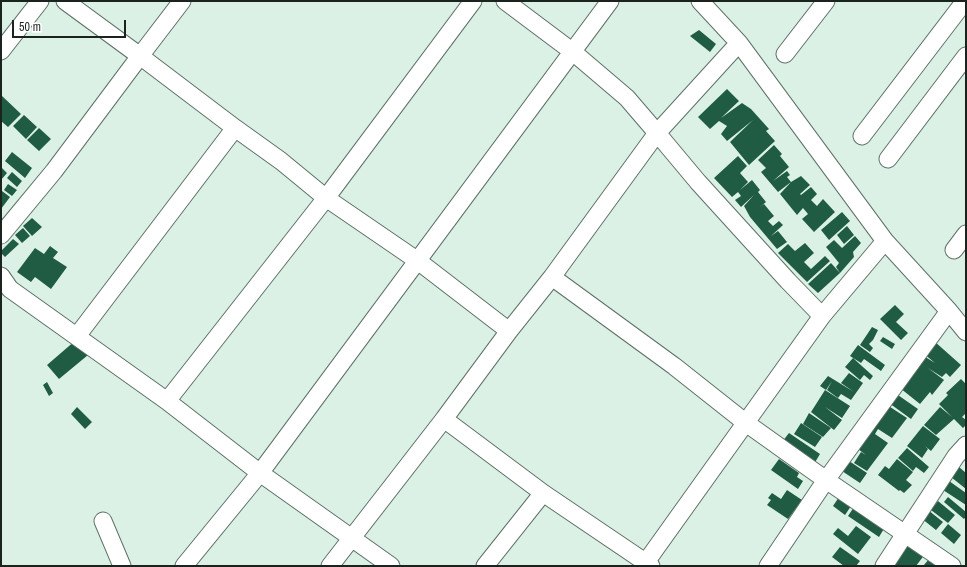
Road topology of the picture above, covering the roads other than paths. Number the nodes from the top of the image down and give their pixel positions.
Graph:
1 (40, 1) edge
2 (65, 1) edge
3 (182, 1) edge
4 (473, 1) edge
5 (505, 1) edge
6 (610, 1) edge
7 (700, 1) edge
8 (826, 1) edge
9 (965, 1) edge
10 (738, 43) junction
11 (1, 51) edge
12 (573, 52) junction
13 (785, 54) dead end
14 (140, 56) junction
15 (966, 56) edge
16 (235, 128) junction
17 (657, 133) junction
18 (862, 136) dead end
19 (888, 159) dead end
20 (326, 198) junction
21 (966, 234) edge
22 (1, 235) edge
23 (885, 241) junction
24 (954, 250) dead end
25 (418, 261) junction
26 (1, 276) edge
27 (552, 277) junction
28 (949, 311) junction
29 (822, 316) junction
30 (509, 330) junction
31 (966, 332) edge
32 (77, 336) junction
33 (167, 401) junction
34 (444, 419) junction
35 (746, 422) junction
36 (966, 445) edge
37 (260, 473) junction
38 (826, 480) junction
39 (543, 493) junction
40 (103, 521) dead end
41 (906, 534) junction
42 (353, 538) junction
43 (649, 564) edge
44 (122, 566) edge
45 (184, 566) edge
46 (330, 566) edge
47 (391, 566) edge
48 (485, 566) edge
49 (768, 566) edge
50 (884, 566) edge
51 (952, 566) edge

1 - 11 street
2 - 14 street
3 - 14 street
4 - 20 street
5 - 12 street
6 - 12 street
7 - 10 street
8 - 13 street
9 - 18 street
10 - 17 street
10 - 23 street
12 - 17 street
12 - 25 street
14 - 16 street
14 - 22 street
15 - 19 street
16 - 20 street
16 - 32 street
17 - 27 street
17 - 29 street
20 - 25 street
20 - 33 street
21 - 24 street
23 - 28 street
23 - 29 street
25 - 30 street
25 - 37 street
26 - 32 street
27 - 30 street
27 - 35 street
28 - 31 street
28 - 38 street
29 - 35 street
30 - 34 street
32 - 33 street
33 - 37 street
34 - 39 street
34 - 42 street
35 - 38 street
35 - 43 street
36 - 41 street
37 - 42 street
37 - 45 street
38 - 41 street
38 - 49 street
39 - 43 street
39 - 48 street
40 - 44 street
41 - 50 street
41 - 51 street
42 - 46 street
42 - 47 street

